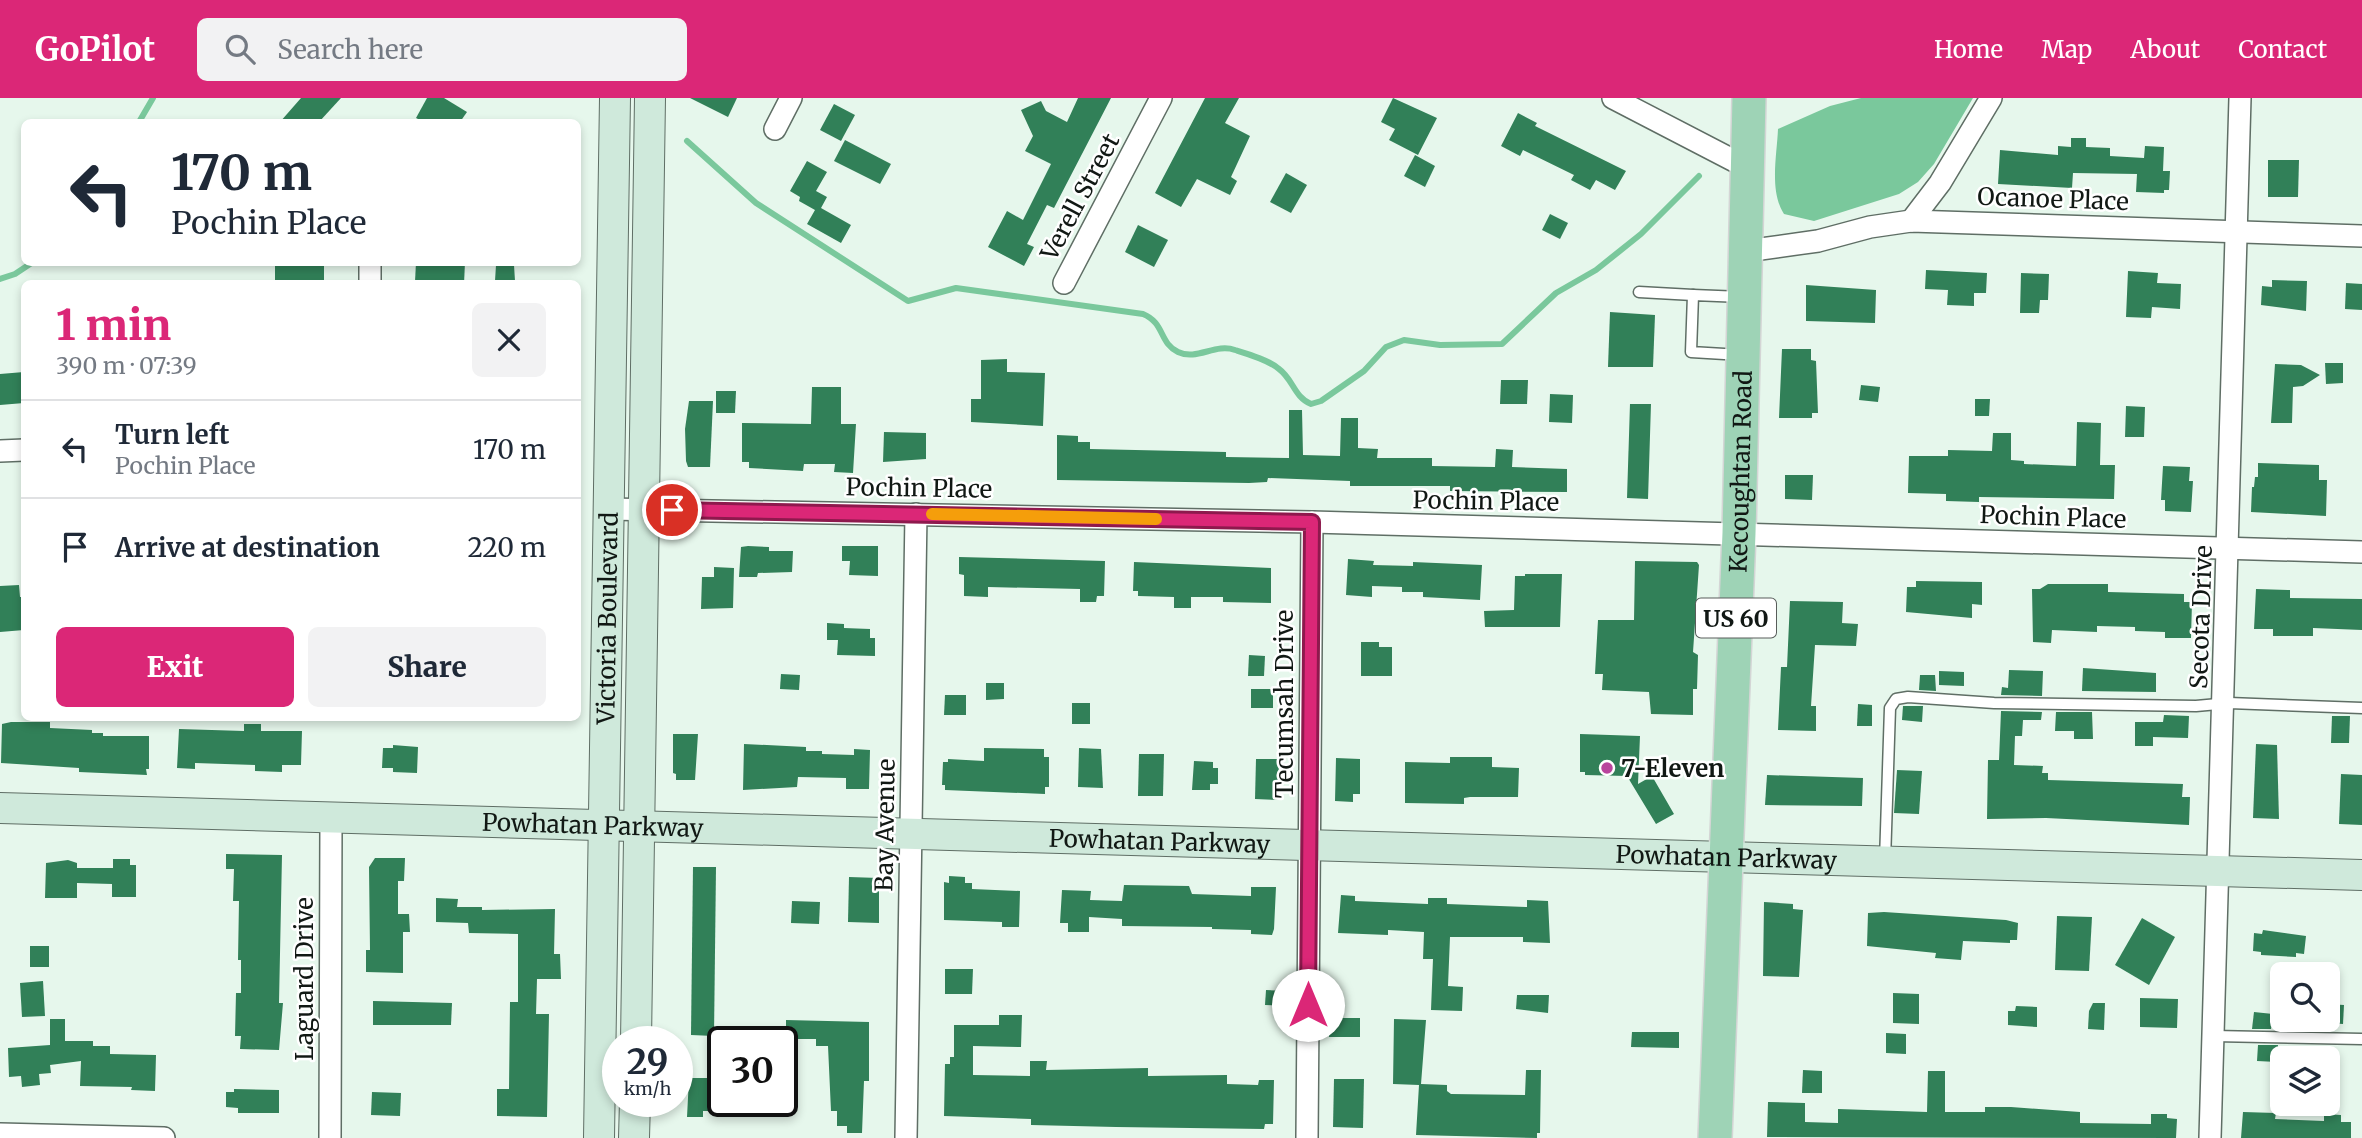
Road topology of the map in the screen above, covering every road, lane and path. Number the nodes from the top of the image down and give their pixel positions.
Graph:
1 (615, 98) edge
2 (650, 98) edge
3 (791, 98) edge
4 (1161, 98) edge
5 (1613, 98) edge
6 (1749, 98) edge
7 (1992, 98) edge
8 (2240, 98) edge
9 (775, 129) dead end
10 (1748, 168) junction
11 (1911, 221) junction
12 (2236, 232) junction
13 (2362, 236) edge
14 (1746, 251) junction
15 (1064, 283) dead end
16 (1639, 292) dead end
17 (1693, 295) junction
18 (1745, 297) junction
19 (1744, 355) junction
20 (21, 450) edge
21 (0, 451) edge
22 (608, 509) junction
23 (645, 510) junction
24 (916, 514) junction
25 (1312, 522) junction
26 (1739, 533) junction
27 (2229, 549) junction
28 (2362, 552) edge
29 (2224, 703) junction
30 (2362, 708) edge
31 (0, 808) edge
32 (331, 820) junction
33 (603, 827) junction
34 (639, 827) junction
35 (911, 835) junction
36 (1310, 846) junction
37 (1728, 857) junction
38 (1885, 862) junction
39 (2219, 873) junction
40 (2362, 875) edge
41 (636, 1026) edge
42 (2214, 1036) junction
43 (2362, 1039) edge
44 (635, 1117) edge
45 (0, 1134) edge
46 (164, 1138) edge
47 (330, 1138) edge
48 (599, 1138) edge
49 (635, 1138) edge
50 (906, 1138) edge
51 (1307, 1138) edge
52 (1715, 1138) edge
53 (2210, 1138) edge

1 - 22 main road, Victoria Boulevard
2 - 23 main road, Victoria Boulevard
3 - 9 street
4 - 15 street, Verell Street
5 - 10 street
6 - 10 main road, Kecoughtan Road / US 60
7 - 11 street
8 - 12 street, Secota Drive
10 - 14 main road, Kecoughtan Road / US 60
11 - 12 street, Ocanoe Place
11 - 14 street, Ocanoe Place
12 - 13 street, Ocanoe Place
12 - 27 street, Secota Drive
14 - 18 main road, Kecoughtan Road / US 60
16 - 17 lane
17 - 18 lane
17 - 19 lane
18 - 19 main road, Kecoughtan Road / US 60
19 - 26 main road, Kecoughtan Road / US 60
20 - 21 street
22 - 23 street, Pochin Place
22 - 33 main road, Victoria Boulevard
23 - 24 street, Pochin Place
23 - 34 main road, Victoria Boulevard
24 - 25 street, Pochin Place
24 - 35 street, Bay Avenue
25 - 26 street, Pochin Place
25 - 36 street, Tecumsah Drive
26 - 27 street, Pochin Place
26 - 37 main road, Kecoughtan Road / US 60
27 - 28 street, Pochin Place
27 - 29 street, Secota Drive
29 - 30 lane
29 - 38 lane
29 - 39 street, Secota Drive
31 - 32 main road, Powhatan Parkway
32 - 33 main road, Powhatan Parkway
32 - 47 street, Laguard Drive
33 - 34 main road, Powhatan Parkway
33 - 48 main road, Victoria Boulevard
34 - 35 main road, Powhatan Parkway
34 - 41 main road, Victoria Boulevard
35 - 36 main road, Powhatan Parkway
35 - 50 street, Bay Avenue
36 - 37 main road, Powhatan Parkway
36 - 51 street, Tecumsah Drive
37 - 38 main road, Powhatan Parkway
37 - 52 main road, Kecoughtan Road / US 60
38 - 39 main road, Powhatan Parkway
39 - 40 main road, Powhatan Parkway
39 - 42 street, Secota Drive
42 - 43 lane
42 - 53 street, Secota Drive
44 - 49 main road
45 - 46 street

